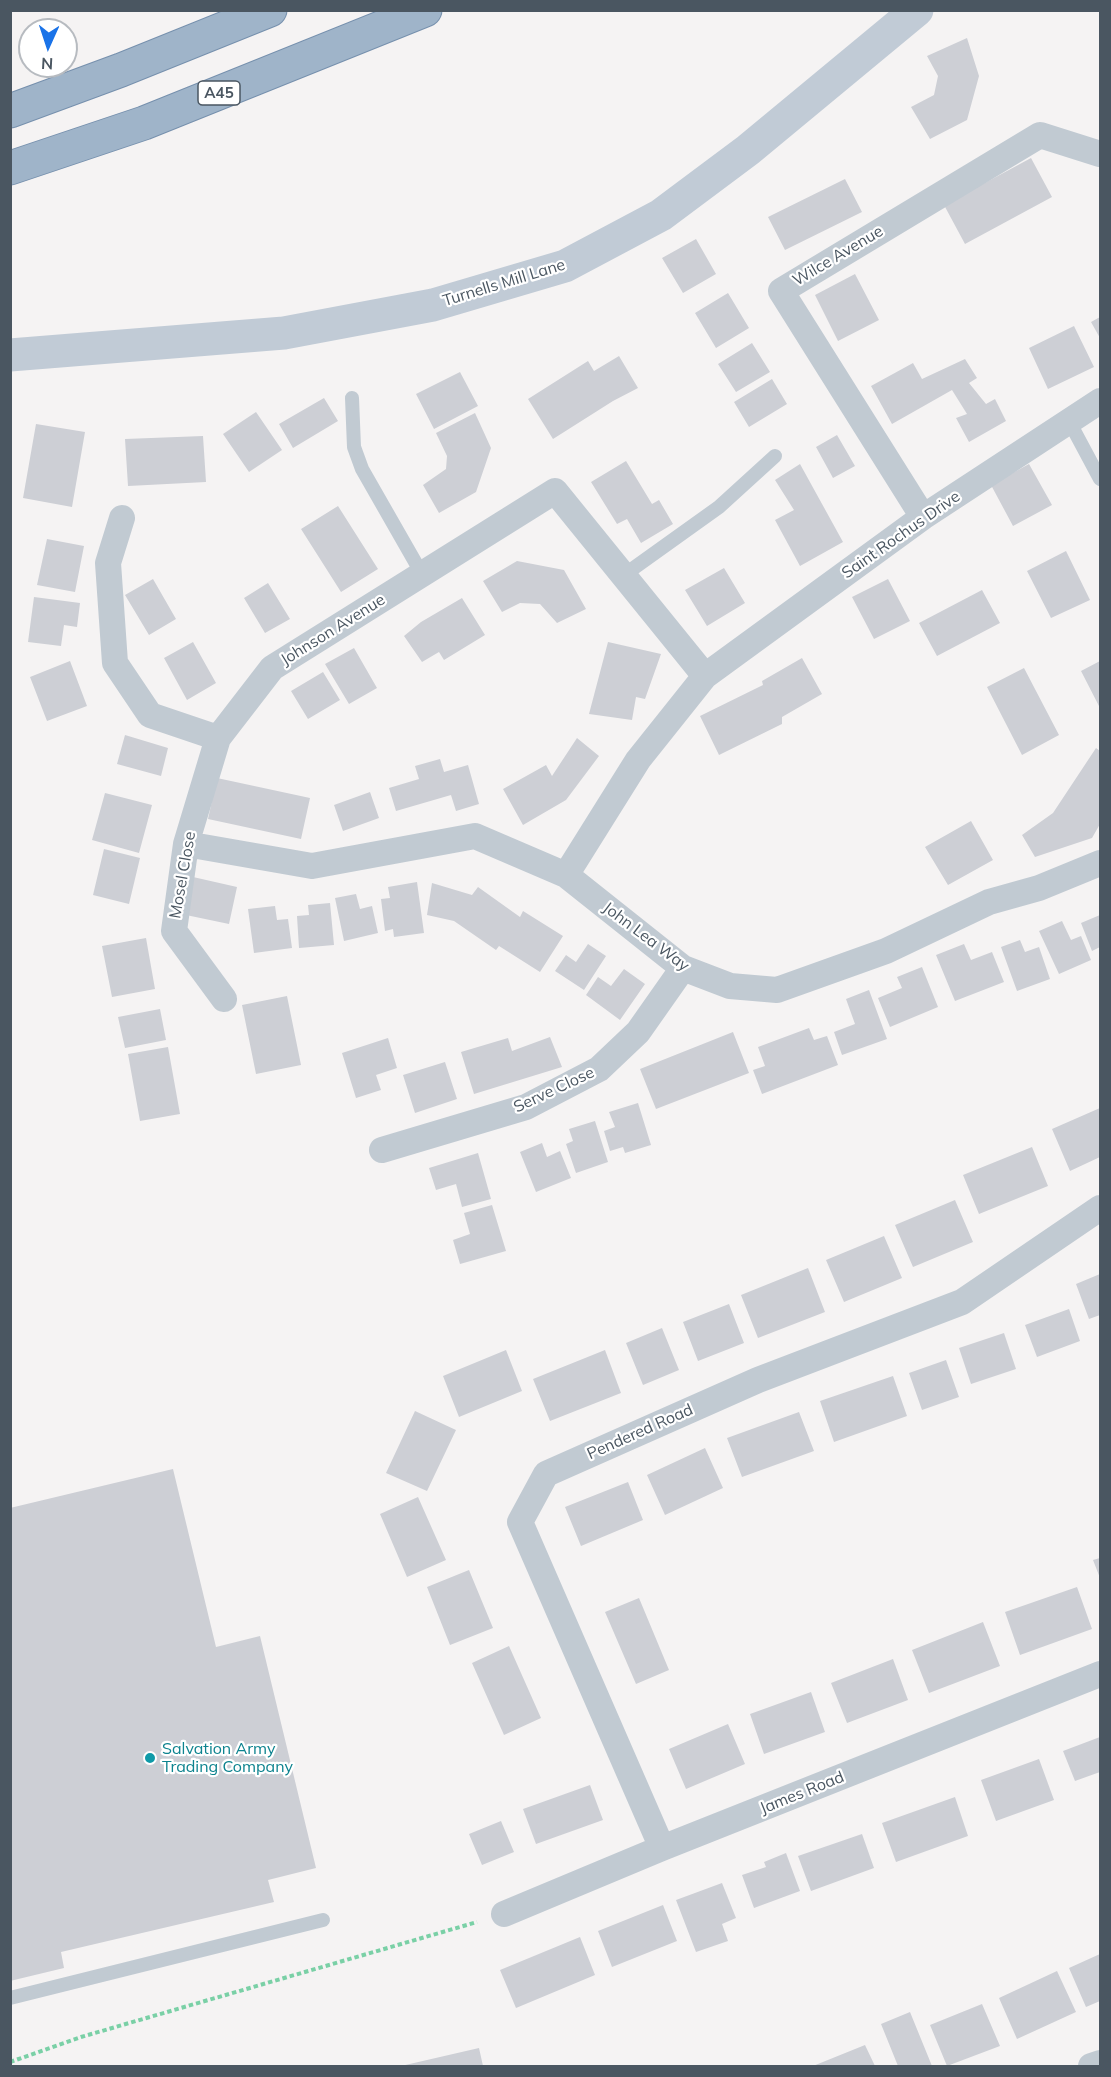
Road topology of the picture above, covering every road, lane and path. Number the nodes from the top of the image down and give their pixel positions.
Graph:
1 (270, 10) edge
2 (425, 10) edge
3 (917, 10) edge
4 (10, 111) edge
5 (1101, 154) edge
6 (10, 168) edge
7 (10, 355) edge
8 (352, 398) dead end
9 (1101, 401) edge
10 (1069, 421) junction
11 (775, 456) dead end
12 (1101, 479) edge
13 (122, 518) dead end
14 (923, 518) junction
15 (422, 574) junction
16 (624, 575) junction
17 (705, 676) junction
18 (219, 738) junction
19 (186, 844) junction
20 (1101, 862) edge
21 (566, 875) junction
22 (683, 968) junction
23 (224, 999) dead end
24 (382, 1150) dead end
25 (1101, 1208) edge
26 (1101, 1674) edge
27 (662, 1848) junction
28 (504, 1914) joint
29 (323, 1920) dead end
30 (10, 1998) edge
31 (10, 2062) edge
32 (1101, 2063) edge
33 (1091, 2067) edge

1 - 4 highway
2 - 6 highway, A45
3 - 7 main road, Turnells Mill Lane
5 - 14 street, Wilce Avenue
8 - 15 lane
9 - 10 street, Saint Rochus Drive
10 - 12 lane
10 - 14 street, Saint Rochus Drive
11 - 16 lane
13 - 18 street
14 - 17 street, Saint Rochus Drive
15 - 16 street, Johnson Avenue
15 - 18 street, Johnson Avenue
16 - 17 street
17 - 21 street, Saint Rochus Drive
18 - 19 street, Mosel Close
19 - 21 street, John Lea Way
19 - 23 street, Mosel Close
20 - 22 street, John Lea Way
21 - 22 street, John Lea Way
22 - 24 street, Serve Close
25 - 27 street, Pendered Road
26 - 27 street, James Road
27 - 28 street, James Road
28 - 31 path
29 - 30 lane
32 - 33 street

